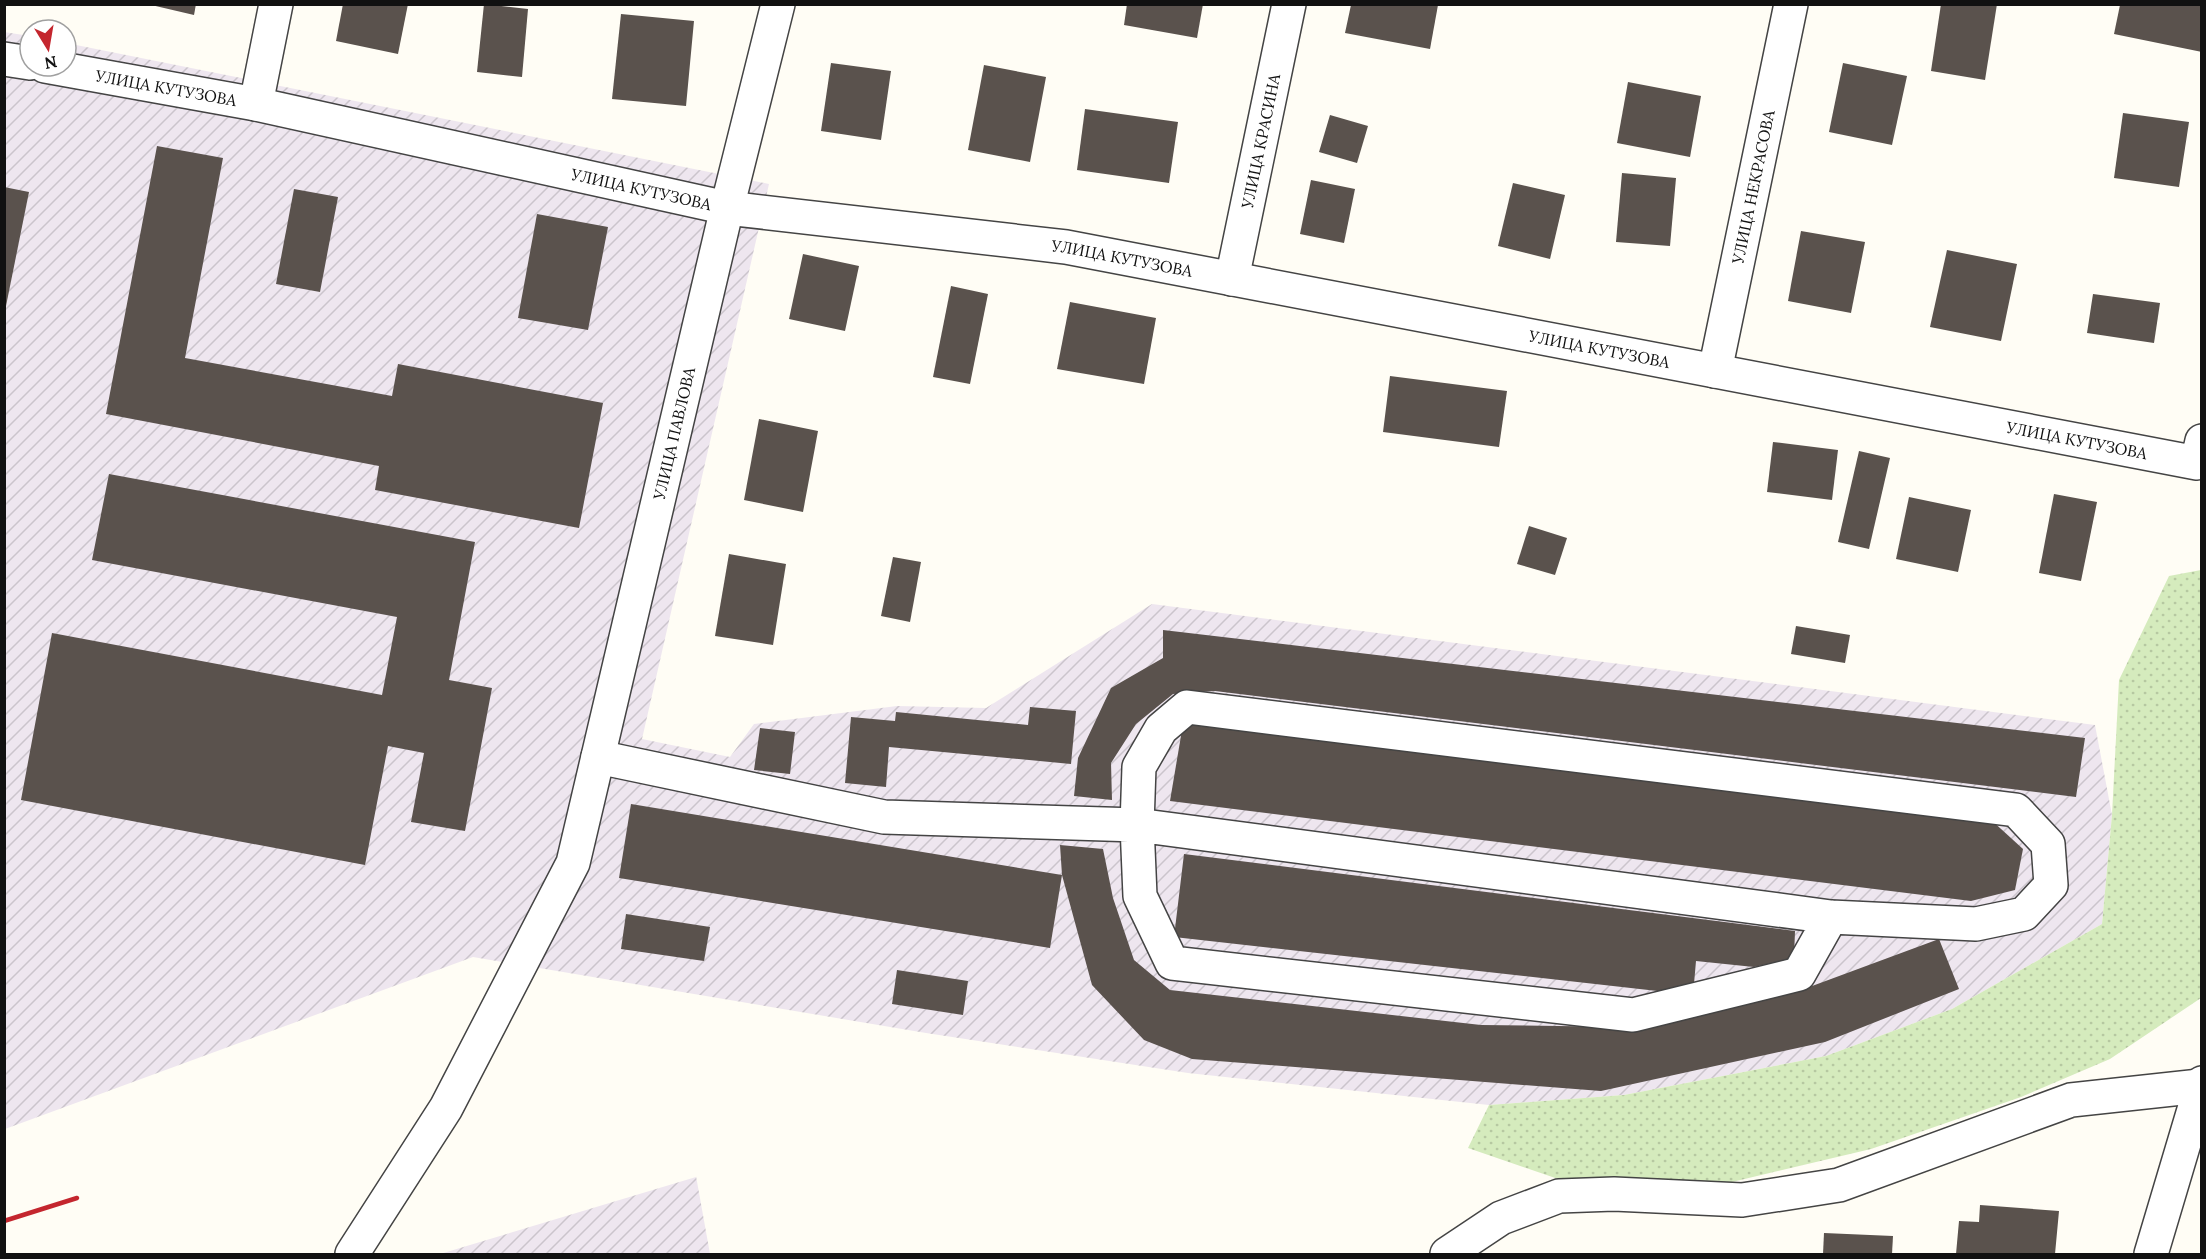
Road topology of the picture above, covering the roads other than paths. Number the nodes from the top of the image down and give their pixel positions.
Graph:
1 (276, 4) edge
2 (778, 4) edge
3 (1289, 4) edge
4 (1791, 4) edge
5 (78, 72) edge
6 (256, 104) junction
7 (727, 208) junction
8 (1232, 279) junction
9 (1716, 371) junction
10 (2199, 452) edge
11 (598, 757) junction
12 (1137, 825) junction
13 (1831, 917) junction
14 (2201, 1084) edge
15 (352, 1254) edge
16 (1447, 1254) edge
17 (2151, 1254) edge

1 - 6 street
2 - 7 street, УЛИЦА ПАВЛОВА
3 - 8 street, УЛИЦА КРАСИНА
4 - 9 street, УЛИЦА НЕКРАСОВА
5 - 6 street, УЛИЦА КУТУЗОВА
6 - 7 street, УЛИЦА КУТУЗОВА
7 - 8 street, УЛИЦА КУТУЗОВА
7 - 11 street, УЛИЦА ПАВЛОВА
8 - 9 street, УЛИЦА КУТУЗОВА
9 - 10 street, УЛИЦА КУТУЗОВА
11 - 12 street
11 - 15 street, УЛИЦА ПАВЛОВА
12 - 13 street
12 - 13 street
12 - 13 street
14 - 16 street
14 - 17 street

